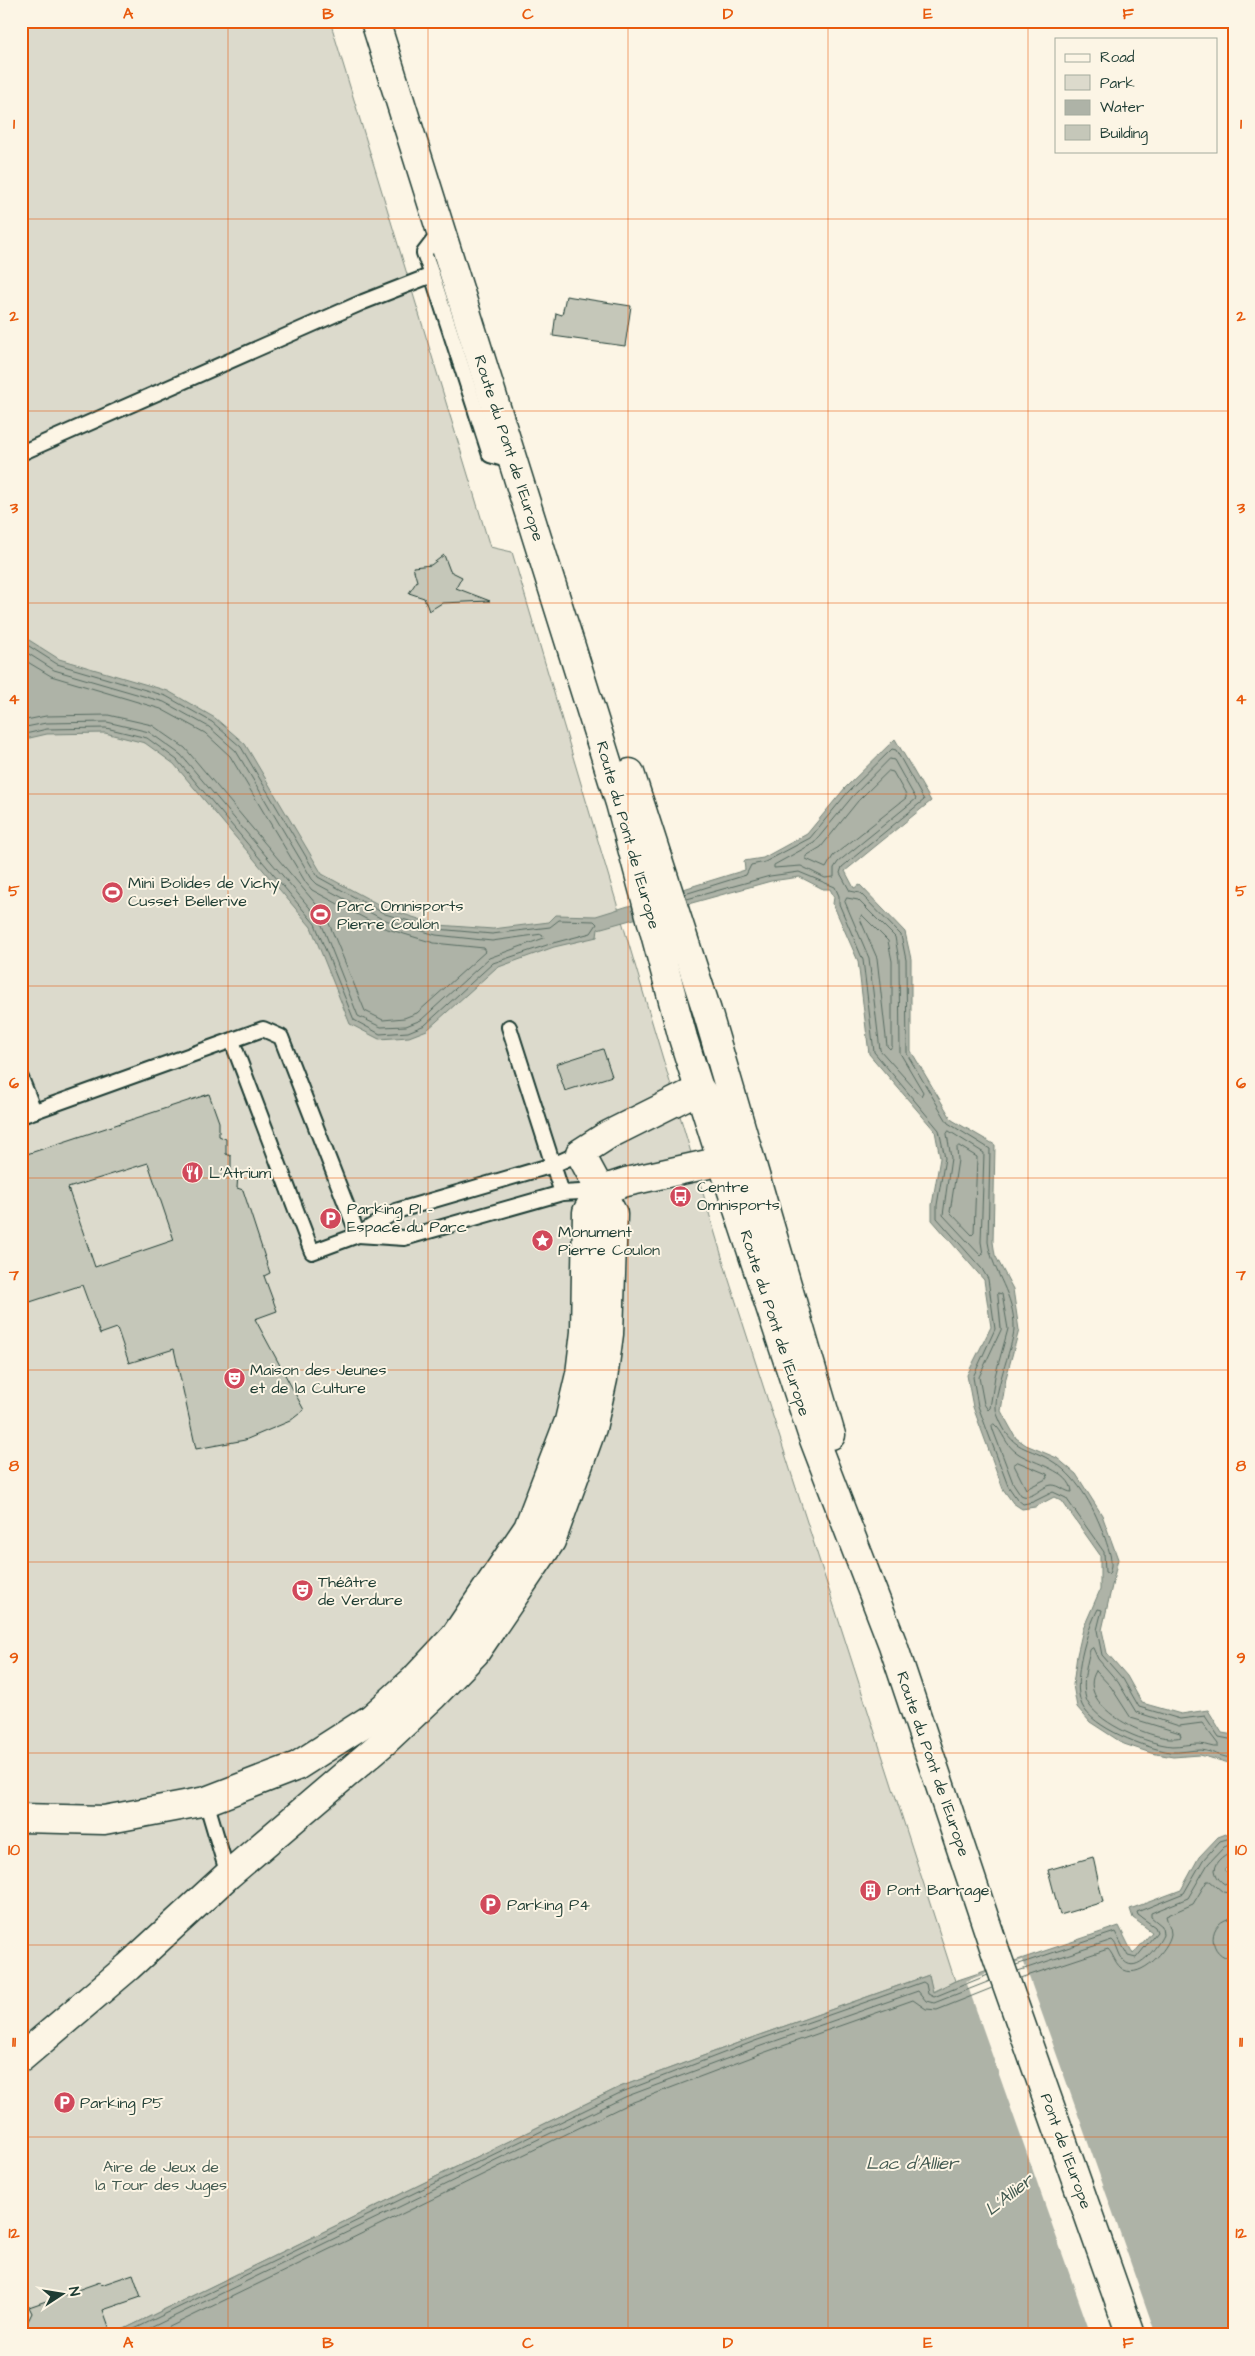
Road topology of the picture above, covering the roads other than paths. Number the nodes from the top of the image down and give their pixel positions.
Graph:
1 (375, 21) edge
2 (390, 21) edge
3 (440, 232) junction
4 (432, 275) junction
5 (21, 453) edge
6 (514, 462) junction
7 (509, 1027) dead end
8 (232, 1041) junction
9 (21, 1078) edge
10 (700, 1089) junction
11 (28, 1114) edge
12 (732, 1120) junction
13 (580, 1153) junction
14 (722, 1161) junction
15 (553, 1165) junction
16 (599, 1191) junction
17 (562, 1193) junction
18 (358, 1235) junction
19 (893, 1645) junction
20 (206, 1801) junction
21 (21, 1818) edge
22 (228, 1875) junction
23 (1001, 1968) joint
24 (21, 2058) edge
25 (1132, 2335) edge

1 - 3 main road, Route du Pont de l'Europe
2 - 12 main road, Route du Pont de l'Europe
3 - 4 lane
3 - 6 main road, Route du Pont de l'Europe
4 - 5 lane
4 - 6 lane
6 - 10 main road, Route du Pont de l'Europe
7 - 15 lane
8 - 11 lane
8 - 18 lane
8 - 18 lane
9 - 11 lane
10 - 12 main road
10 - 13 main road
10 - 14 main road, Route du Pont de l'Europe
12 - 14 main road
12 - 19 main road, Route du Pont de l'Europe
13 - 15 lane
13 - 16 main road
14 - 16 main road
14 - 19 main road, Route du Pont de l'Europe
15 - 17 lane
15 - 18 lane
16 - 17 lane
16 - 20 main road
16 - 22 main road
17 - 18 lane
19 - 23 main road, Route du Pont de l'Europe
20 - 21 main road
20 - 22 lane
22 - 24 main road
23 - 25 main road, Pont de l'Europe

